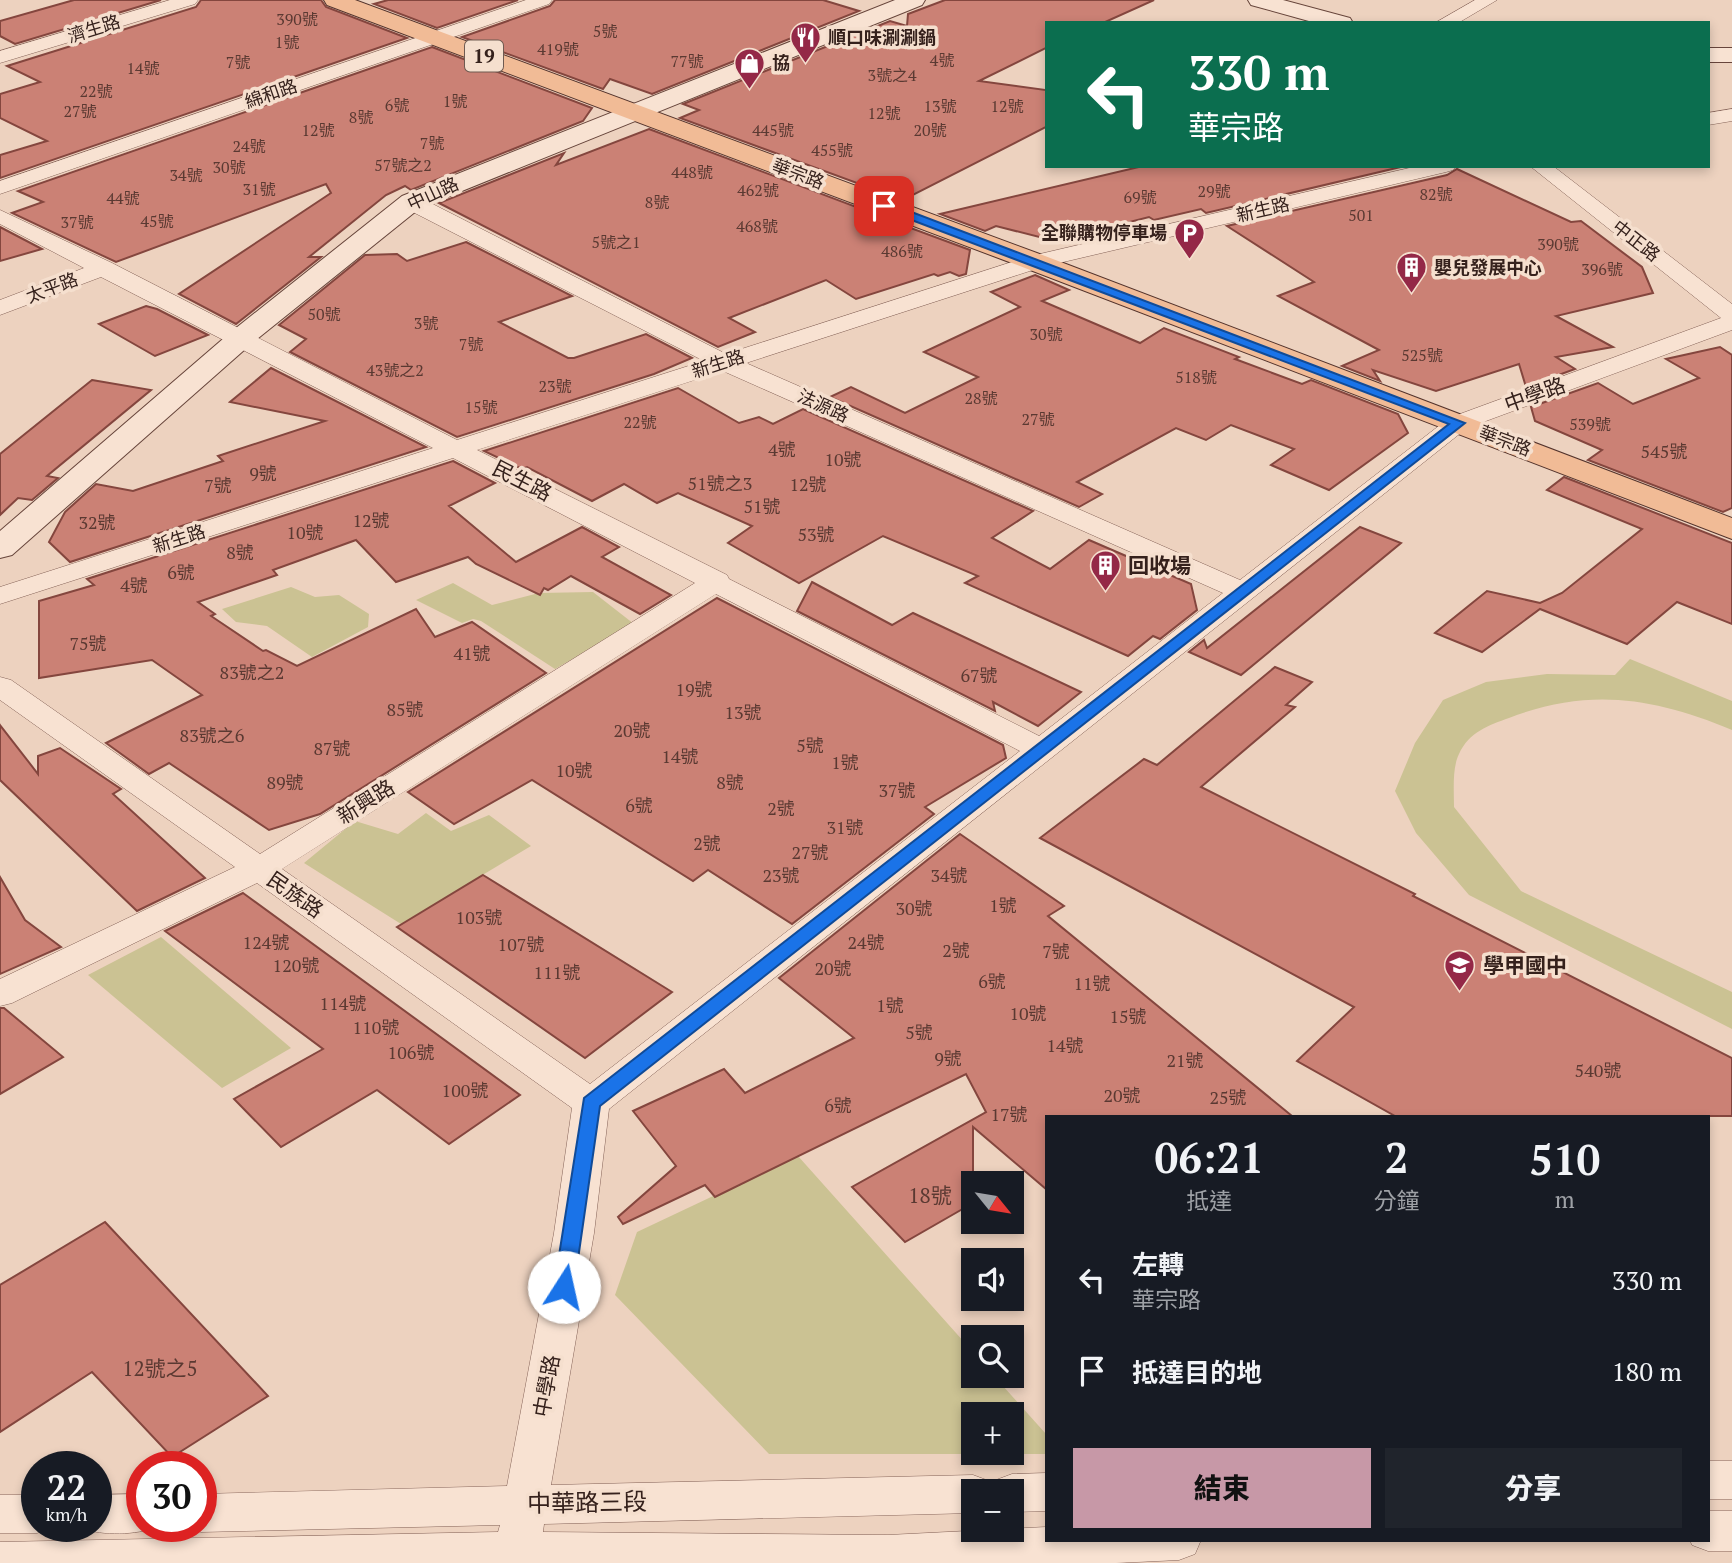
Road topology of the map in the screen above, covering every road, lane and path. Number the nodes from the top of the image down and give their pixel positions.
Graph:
1 (189, 0) edge
2 (335, 0) edge
3 (543, 0) edge
4 (914, 0) edge
5 (1259, 0) edge
6 (1488, 0) edge
7 (1335, 21) edge
8 (1448, 21) edge
9 (436, 37) junction
10 (1710, 54) edge
11 (1732, 55) edge
12 (0, 57) edge
13 (633, 112) junction
14 (1732, 115) edge
15 (1710, 119) edge
16 (1437, 168) edge
17 (1543, 168) edge
18 (0, 188) edge
19 (411, 201) junction
20 (0, 216) edge
21 (1035, 262) junction
22 (104, 268) junction
23 (0, 308) edge
24 (1732, 315) edge
25 (1732, 322) edge
26 (241, 338) junction
27 (724, 362) junction
28 (1458, 423) junction
29 (458, 448) junction
30 (1732, 529) edge
31 (0, 548) edge
32 (717, 581) junction
33 (1243, 592) junction
34 (0, 597) edge
35 (0, 686) edge
36 (1042, 750) junction
37 (259, 869) junction
38 (0, 995) edge
39 (591, 1103) junction
40 (1710, 1480) edge
41 (1732, 1480) edge
42 (1045, 1492) edge
43 (1024, 1493) edge
44 (961, 1494) edge
45 (526, 1505) junction
46 (217, 1513) edge
47 (0, 1514) edge
48 (21, 1514) edge
49 (1710, 1531) edge
50 (1732, 1531) edge
51 (1140, 1542) edge
52 (517, 1552) junction
53 (0, 1562) edge

1 - 12 street, 濟生路
2 - 9 main road, 華宗路 / 19
3 - 9 street, 綿和路
4 - 13 main road, 中山路
5 - 7 main road
6 - 8 street
9 - 13 main road, 華宗路 / 19
9 - 18 street, 綿和路
10 - 11 main road
13 - 19 main road, 中山路
13 - 21 main road, 華宗路 / 19
14 - 15 street
16 - 21 street, 新生路
17 - 24 street, 中正路
19 - 26 main road, 中山路
19 - 27 street, 法源路
20 - 22 street, 民生路
21 - 27 street, 新生路
21 - 28 main road, 華宗路 / 19
22 - 23 street, 太平路
22 - 26 street, 民生路
25 - 28 street, 中學路
26 - 29 street, 民生路
26 - 31 main road, 中山路
27 - 29 street, 新生路
27 - 33 street, 法源路
28 - 30 main road, 華宗路 / 19
28 - 33 street, 中學路
29 - 32 street, 民生路
29 - 34 street, 新生路
32 - 36 street, 民生路
32 - 37 street, 新興路
33 - 36 street, 中學路
35 - 37 street, 民族路
36 - 39 street, 中學路
37 - 38 street, 新興路
37 - 39 street, 民族路
39 - 45 street, 中學路
40 - 41 street
42 - 43 street
44 - 45 street, 中華路三段
45 - 46 street, 中華路三段
45 - 52 street, 中學路
47 - 48 street
49 - 50 street
51 - 52 street
52 - 53 street

